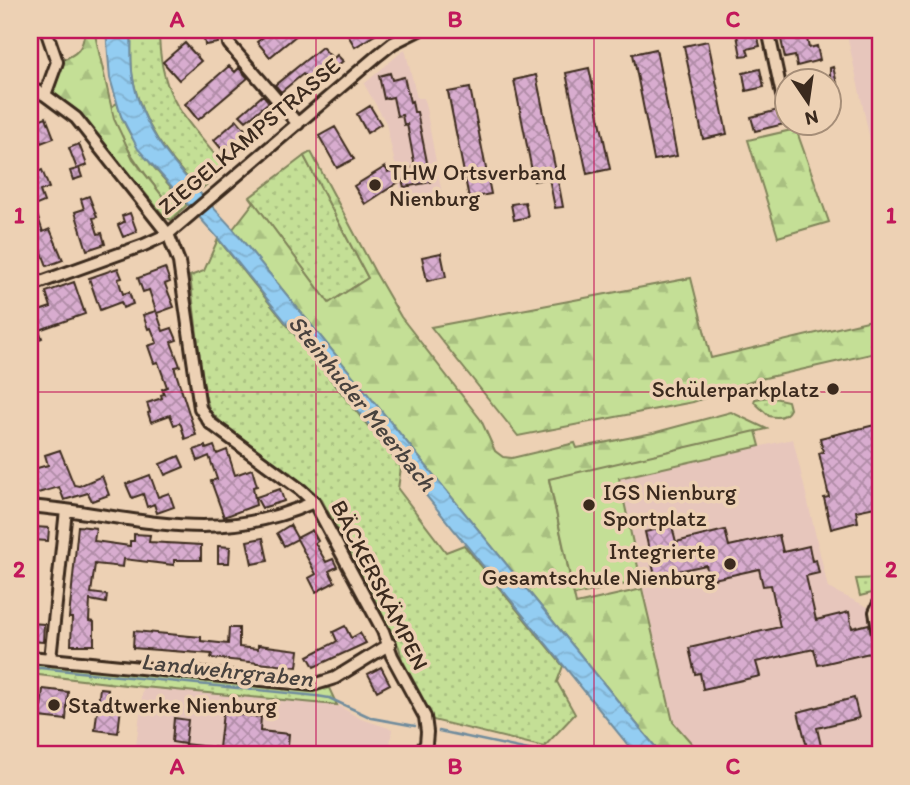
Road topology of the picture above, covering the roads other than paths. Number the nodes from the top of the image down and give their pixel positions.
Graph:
1 (46, 30) edge
2 (227, 30) edge
3 (419, 30) edge
4 (768, 30) edge
5 (776, 66) edge
6 (30, 88) edge
7 (45, 94) junction
8 (298, 124) junction
9 (168, 234) junction
10 (30, 286) edge
11 (314, 502) junction
12 (30, 506) edge
13 (66, 510) junction
14 (880, 601) edge
15 (880, 641) edge
16 (390, 644) junction
17 (30, 657) edge
18 (50, 659) junction
19 (417, 755) edge

1 - 7 street
2 - 8 street
3 - 8 street, ZIEGELKAMPSTRASSE
4 - 5 street
6 - 7 street, ZIEGELKAMPSTRASSE
7 - 9 street, ZIEGELKAMPSTRASSE
8 - 9 street, ZIEGELKAMPSTRASSE
9 - 10 street
9 - 11 street, BÄCKERSKÄMPEN
11 - 13 street
11 - 16 street, BÄCKERSKÄMPEN
12 - 13 street
13 - 18 street
14 - 15 street
16 - 18 street
16 - 19 street, BÄCKERSKÄMPEN
17 - 18 street

